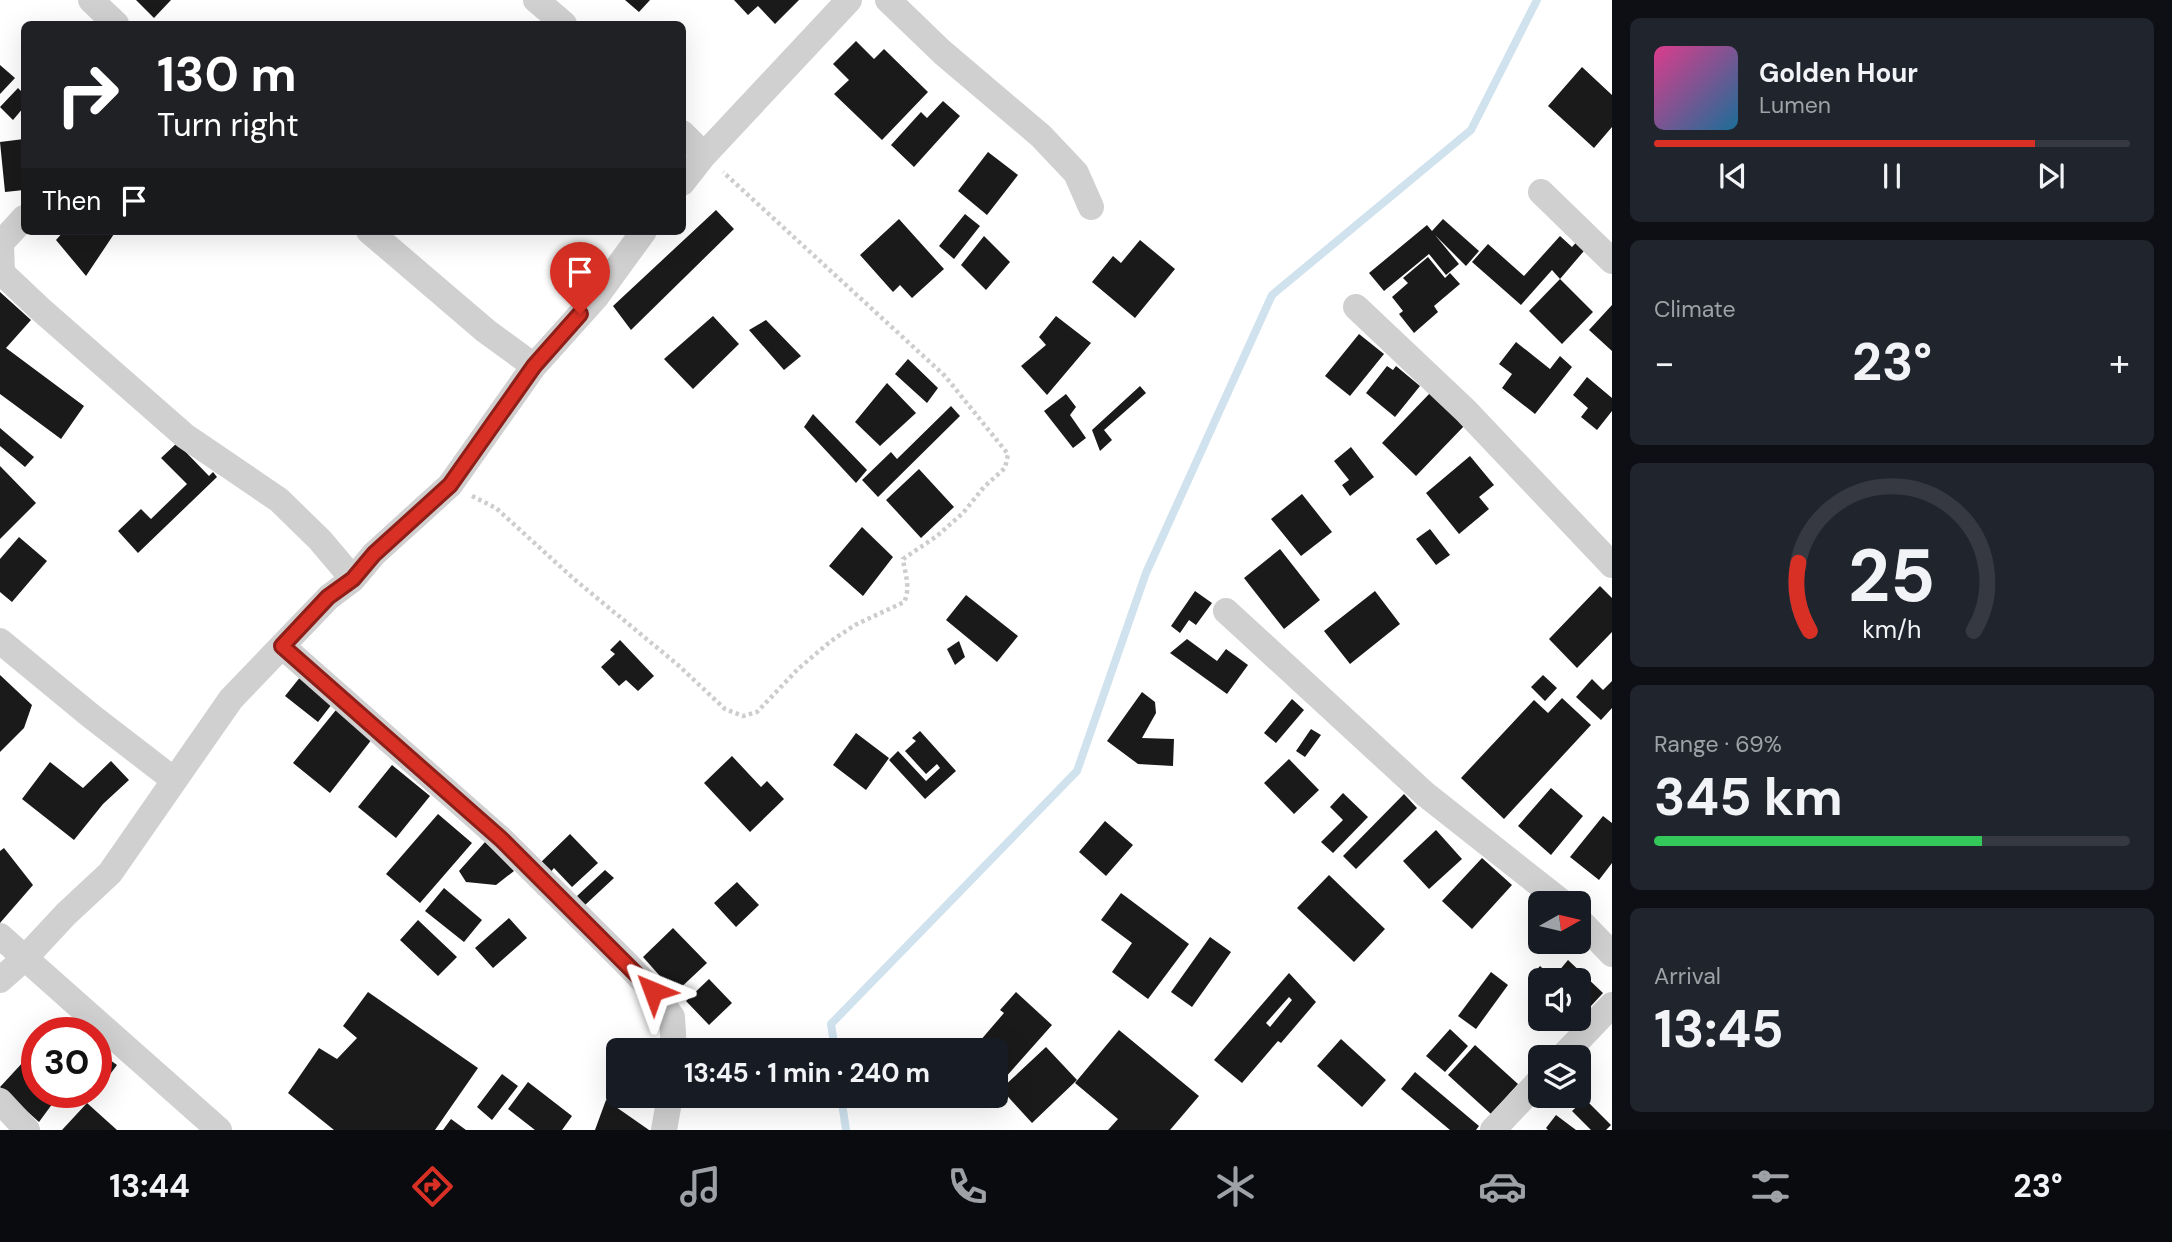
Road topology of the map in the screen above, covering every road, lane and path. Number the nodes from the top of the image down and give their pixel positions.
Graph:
1 (91, 0) edge
2 (536, 0) edge
3 (849, 0) edge
4 (888, 0) edge
5 (113, 21) edge
6 (561, 21) edge
7 (686, 137) edge
8 (704, 155) junction
9 (686, 178) edge
10 (1541, 192) dead end
11 (1091, 207) dead end
12 (21, 221) edge
13 (374, 235) edge
14 (641, 235) edge
15 (1612, 261) edge
16 (1, 272) edge
17 (1356, 307) dead end
18 (534, 366) junction
19 (450, 485) junction
20 (1612, 565) edge
21 (353, 579) junction
22 (1226, 611) dead end
23 (0, 641) edge
24 (282, 646) junction
25 (174, 780) junction
26 (1548, 891) edge
27 (1591, 932) edge
28 (0, 936) edge
29 (1612, 954) edge
30 (25, 958) junction
31 (0, 980) edge
32 (1612, 1005) edge
33 (673, 1038) edge
34 (1574, 1045) edge
35 (1528, 1093) edge
36 (0, 1101) edge
37 (668, 1108) edge
38 (27, 1130) edge
39 (219, 1130) edge
40 (664, 1130) edge
41 (1493, 1130) edge

1 - 5 street
2 - 6 street
3 - 8 street
4 - 11 street
7 - 8 street
8 - 9 street
8 - 19 path
10 - 15 street
12 - 16 street
13 - 18 street
14 - 18 street
16 - 21 street
17 - 20 street
18 - 19 street
19 - 21 street
21 - 24 street
22 - 26 street
23 - 25 street
24 - 25 street
24 - 33 street
25 - 30 street
27 - 29 street
28 - 30 street
30 - 31 street
30 - 39 street
32 - 34 street
35 - 41 street
36 - 38 street
37 - 40 street

